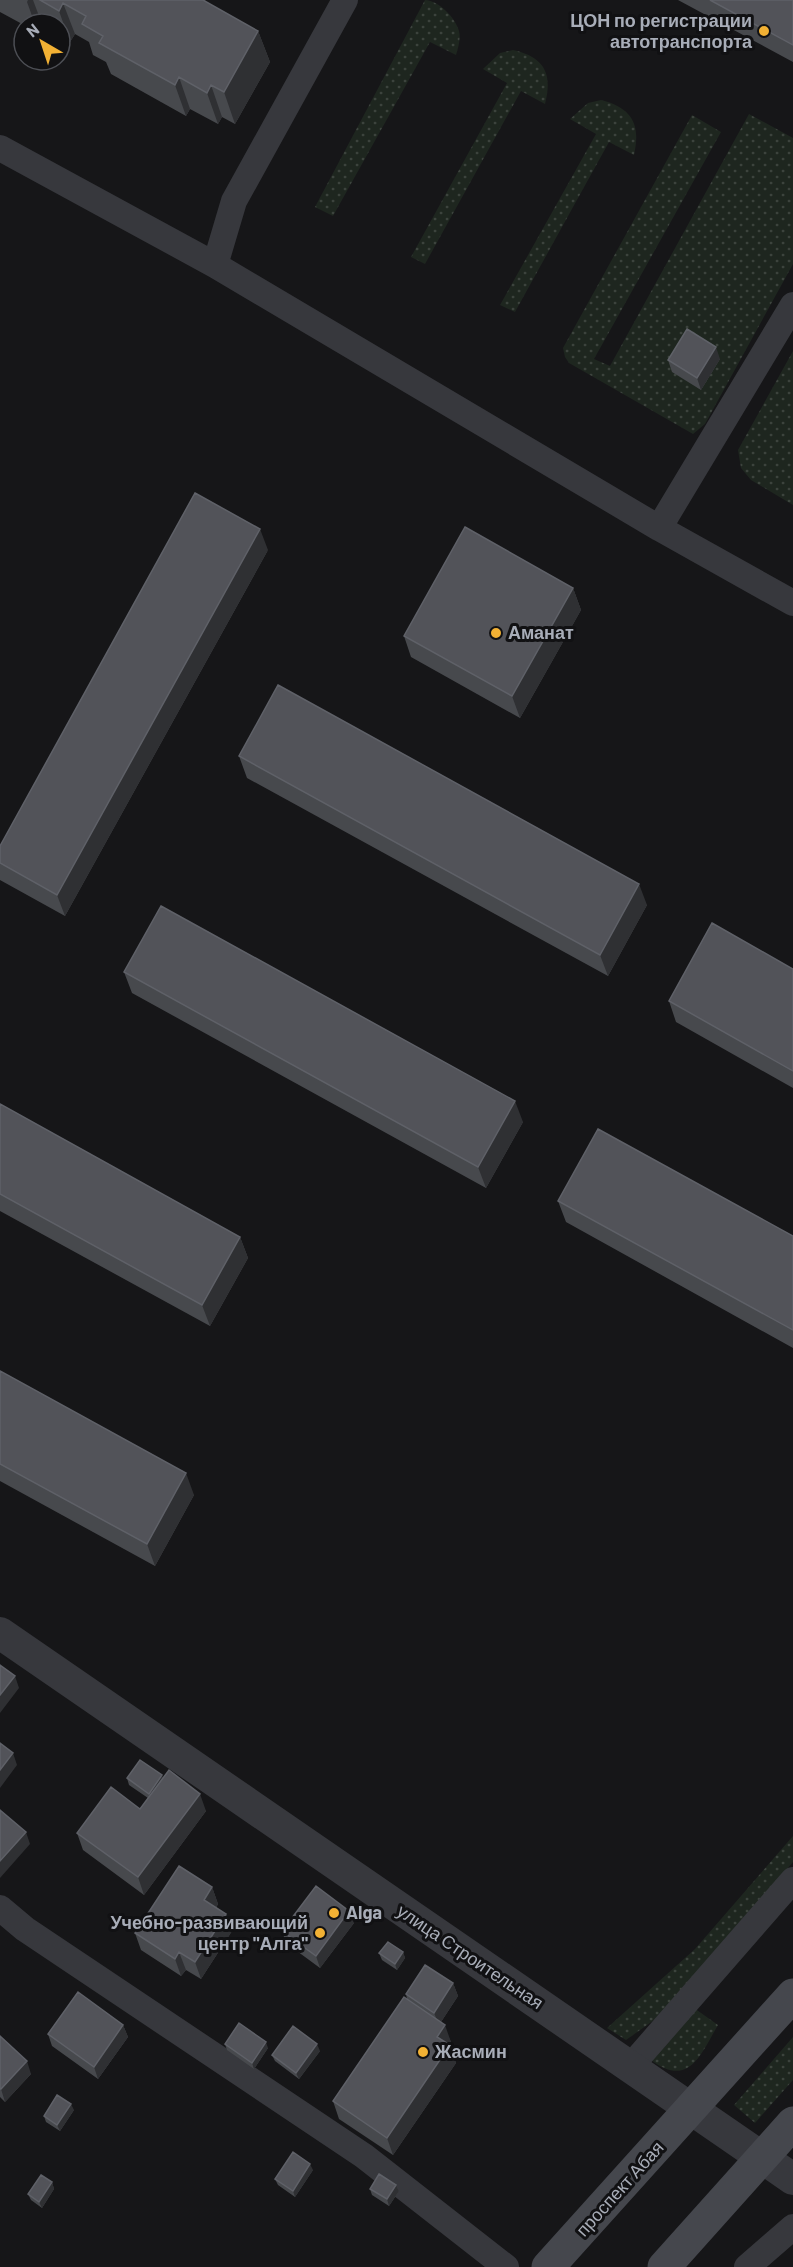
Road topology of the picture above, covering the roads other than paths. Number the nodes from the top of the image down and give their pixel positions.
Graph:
1 (345, 0) edge
2 (0, 148) edge
3 (215, 265) junction
4 (793, 305) edge
5 (659, 528) junction
6 (793, 603) edge
7 (0, 1633) edge
8 (793, 1880) edge
9 (0, 1908) edge
10 (793, 1995) edge
11 (630, 2067) junction
12 (691, 2110) junction
13 (793, 2123) edge
14 (763, 2158) junction
15 (793, 2179) edge
16 (793, 2227) edge
17 (490, 2262) edge
18 (548, 2267) edge
19 (664, 2267) edge
20 (747, 2267) edge

1 - 3 street
2 - 3 street
3 - 5 street
4 - 5 street
5 - 6 street
7 - 11 street, улица Строительная
8 - 11 street
9 - 17 street
10 - 12 main road, проспект Абая
11 - 12 street, улица Строительная
12 - 14 street, улица Строительная
12 - 18 main road, проспект Абая
13 - 14 main road
14 - 15 street, улица Строительная
14 - 19 main road
16 - 20 street

